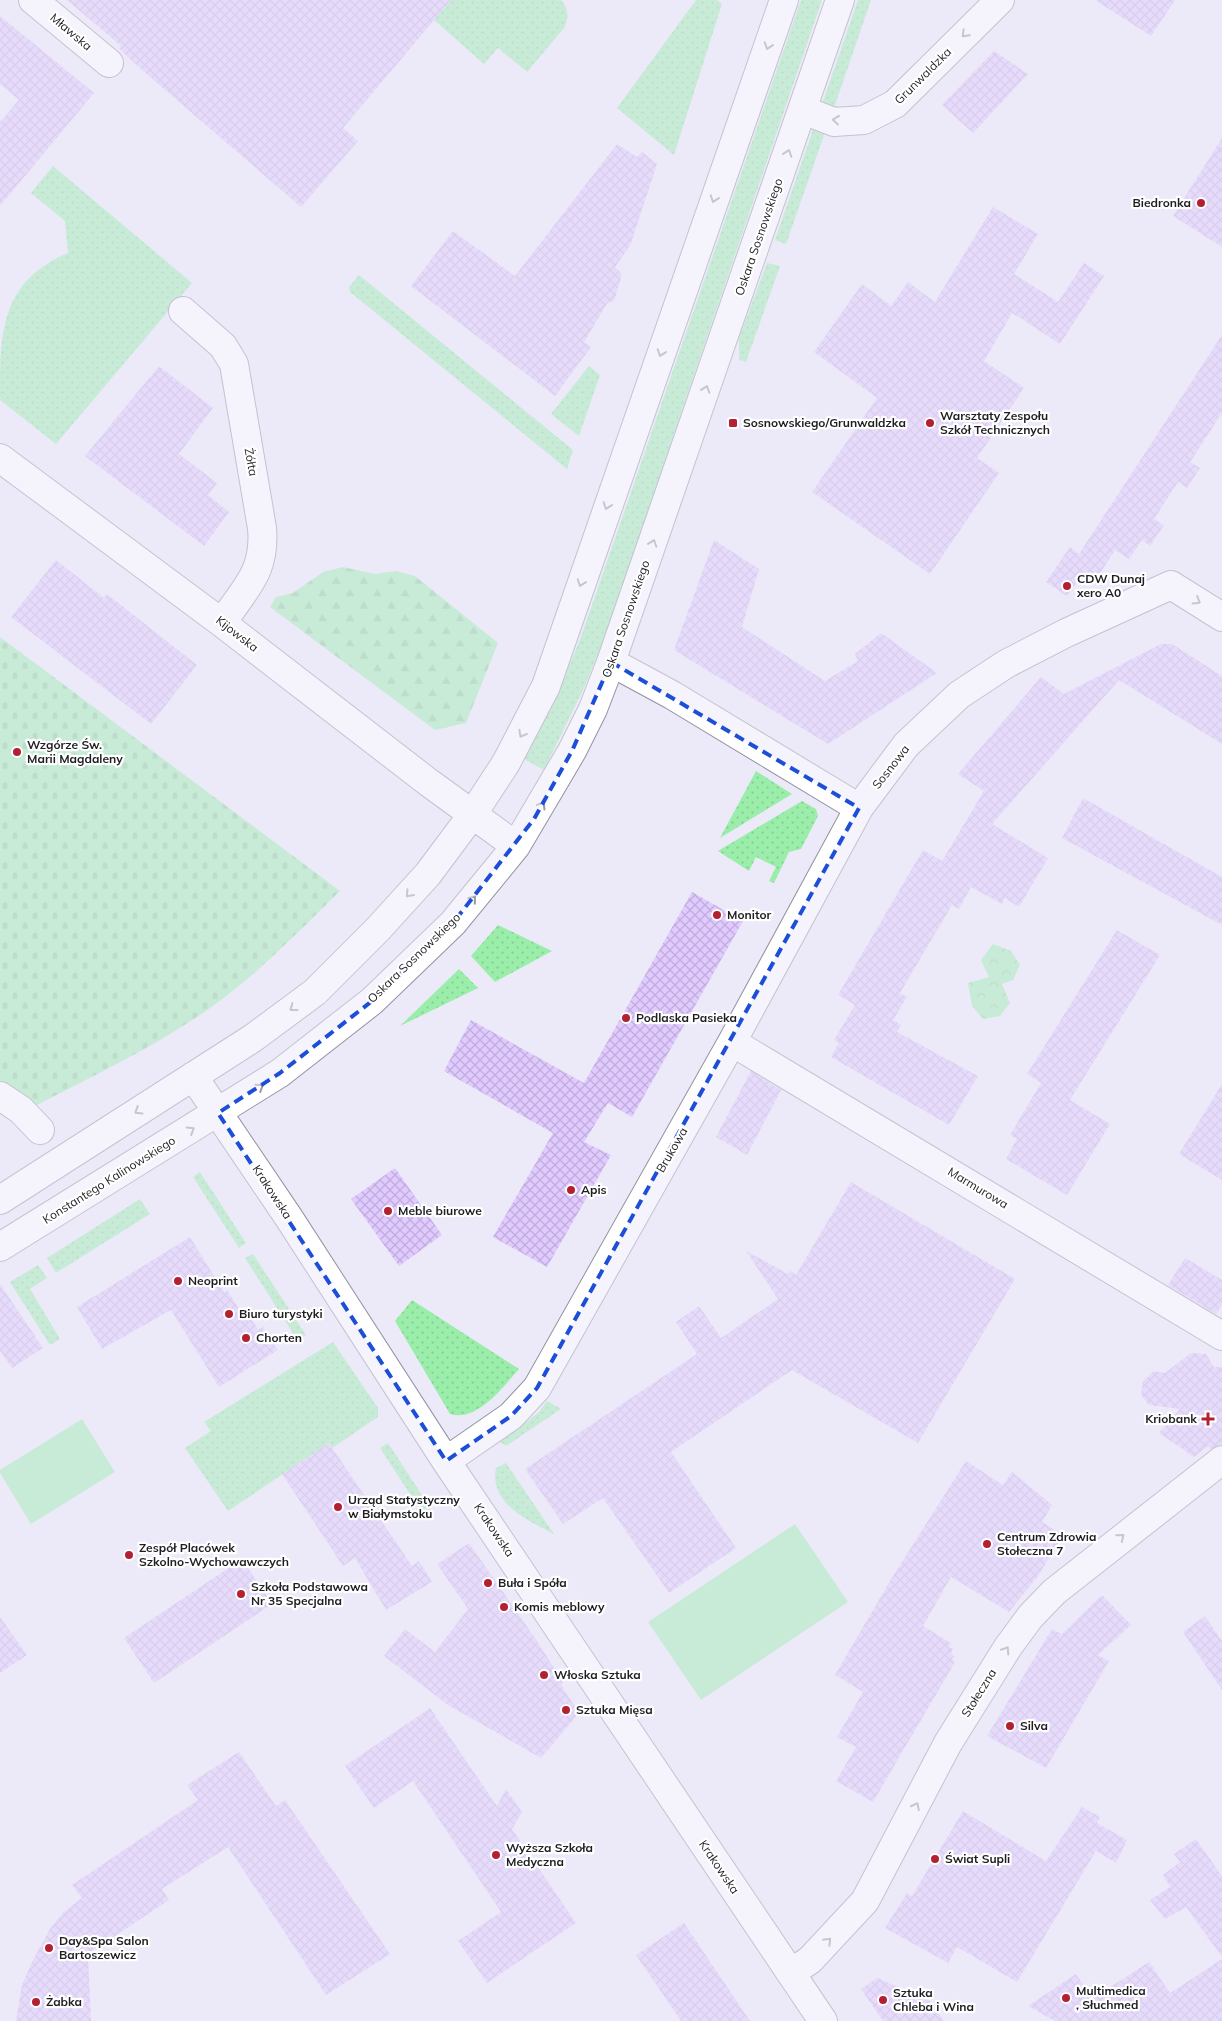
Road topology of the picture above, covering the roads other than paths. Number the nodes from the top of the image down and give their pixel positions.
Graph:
1 (33, 0) edge
2 (840, 0) edge
3 (1000, 0) edge
4 (779, 2) edge
5 (109, 63) dead end
6 (803, 110) junction
7 (183, 310) dead end
8 (0, 458) edge
9 (1222, 617) edge
10 (222, 622) junction
11 (611, 662) junction
12 (859, 808) junction
13 (472, 815) junction
14 (516, 846) junction
15 (732, 1042) junction
16 (194, 1076) junction
17 (0, 1096) edge
18 (218, 1112) junction
19 (40, 1130) dead end
20 (0, 1200) edge
21 (0, 1247) edge
22 (1222, 1336) edge
23 (1222, 1460) edge
24 (446, 1461) junction
25 (792, 1973) junction
26 (823, 2021) edge

1 - 5 street, Mławska
2 - 6 street, Oskara Sosnowskiego
3 -> 6 street, Grunwaldzka
4 -> 13 street
11 -> 6 street, Oskara Sosnowskiego
7 - 10 street, Żółta
8 - 10 street, Kijowska
12 -> 9 street, Sosnowa
10 - 13 street, Kijowska
11 - 12 street
14 -> 11 street, Oskara Sosnowskiego
12 - 15 street, Brukowa
13 - 14 street, Kijowska
13 -> 16 street
18 -> 14 street, Oskara Sosnowskiego
15 - 22 street, Marmurowa
15 - 24 street, Brukowa
16 - 18 street, Krakowska
16 -> 20 street
17 - 19 street
21 -> 18 street, Konstantego Kalinowskiego
18 - 24 street, Krakowska
25 -> 23 street, Stołeczna
24 - 25 street, Krakowska
25 - 26 street, Krakowska

